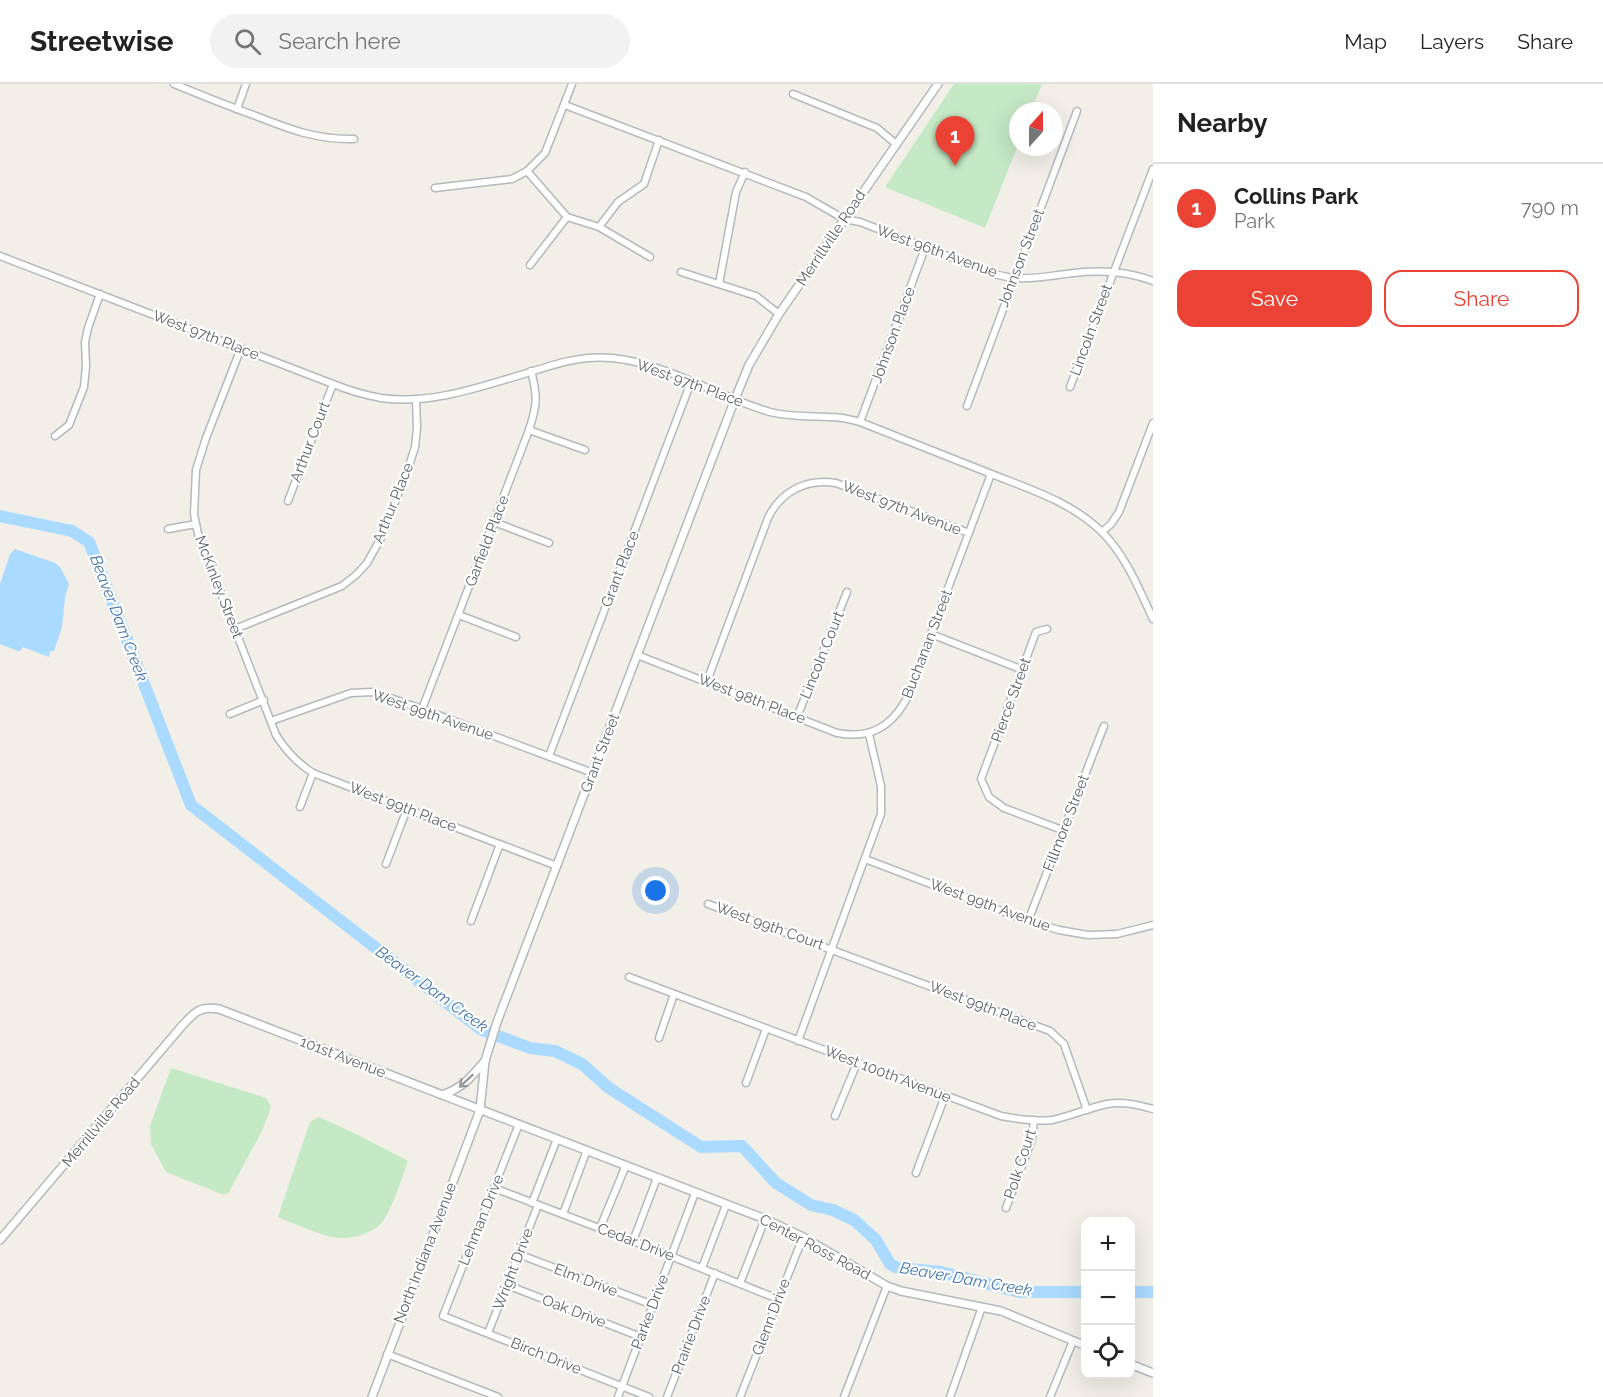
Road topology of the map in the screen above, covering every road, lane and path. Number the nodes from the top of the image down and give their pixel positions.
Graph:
1 (174, 84) edge
2 (246, 84) edge
3 (572, 84) edge
4 (938, 84) edge
5 (793, 94) dead end
6 (565, 105) junction
7 (237, 109) junction
8 (1077, 111) dead end
9 (354, 139) dead end
10 (659, 140) junction
11 (897, 144) junction
12 (1153, 169) edge
13 (527, 171) junction
14 (745, 172) junction
15 (435, 188) dead end
16 (567, 217) junction
17 (844, 219) junction
18 (599, 227) junction
19 (925, 248) junction
20 (0, 256) edge
21 (650, 257) dead end
22 (530, 265) dead end
23 (681, 272) dead end
24 (1113, 272) junction
25 (1013, 278) junction
26 (1153, 281) edge
27 (719, 284) junction
28 (100, 294) junction
29 (779, 314) junction
30 (241, 348) junction
31 (531, 371) junction
32 (691, 382) junction
33 (333, 384) junction
34 (1070, 387) dead end
35 (416, 399) junction
36 (735, 399) junction
37 (967, 406) dead end
38 (860, 422) junction
39 (1153, 423) edge
40 (529, 430) junction
41 (55, 436) dead end
42 (585, 450) dead end
43 (991, 474) junction
44 (288, 501) dead end
45 (494, 522) junction
46 (196, 524) junction
47 (168, 529) dead end
48 (1102, 532) junction
49 (969, 533) junction
50 (549, 543) dead end
51 (846, 592) dead end
52 (1153, 601) edge
53 (1146, 603) junction
54 (459, 615) junction
55 (1153, 619) edge
56 (235, 629) junction
57 (1047, 629) dead end
58 (931, 634) junction
59 (516, 637) dead end
60 (637, 655) junction
61 (1023, 669) junction
62 (707, 681) junction
63 (264, 700) junction
64 (422, 709) junction
65 (230, 714) dead end
66 (797, 717) junction
67 (271, 721) junction
68 (1104, 726) dead end
69 (869, 734) junction
70 (549, 756) junction
71 (313, 773) junction
72 (593, 773) junction
73 (300, 807) dead end
74 (407, 808) junction
75 (1062, 830) junction
76 (500, 844) junction
77 (865, 859) junction
78 (386, 864) dead end
79 (557, 866) junction
80 (708, 904) dead end
81 (471, 921) dead end
82 (1028, 921) junction
83 (1153, 925) edge
84 (832, 949) junction
85 (629, 977) dead end
86 (674, 994) junction
87 (205, 1007) joint
88 (766, 1029) junction
89 (659, 1038) dead end
90 (798, 1041) junction
91 (485, 1061) junction
92 (856, 1063) junction
93 (746, 1083) dead end
94 (442, 1095) junction
95 (945, 1096) junction
96 (1153, 1109) edge
97 (480, 1110) junction
98 (1087, 1110) junction
99 (835, 1116) dead end
100 (1034, 1120) junction
101 (519, 1124) junction
102 (557, 1138) junction
103 (587, 1150) junction
104 (626, 1165) junction
105 (916, 1173) dead end
106 (657, 1178) junction
107 (494, 1188) junction
108 (695, 1193) junction
109 (535, 1204) junction
110 (726, 1204) junction
111 (1006, 1208) dead end
112 (563, 1214) junction
113 (765, 1219) junction
114 (600, 1228) junction
115 (803, 1238) junction
116 (0, 1240) edge
117 (633, 1240) junction
118 (518, 1254) junction
119 (671, 1256) junction
120 (702, 1268) junction
121 (715, 1273) junction
122 (740, 1283) junction
123 (507, 1285) junction
124 (887, 1286) junction
125 (778, 1299) junction
126 (653, 1305) junction
127 (982, 1307) junction
128 (443, 1316) joint
129 (488, 1333) junction
130 (641, 1337) junction
131 (1073, 1341) junction
132 (1081, 1344) edge
133 (387, 1354) junction
134 (1135, 1366) edge
135 (1153, 1373) edge
136 (622, 1387) junction
137 (372, 1397) edge
138 (498, 1397) edge
139 (618, 1397) edge
140 (649, 1397) edge
141 (668, 1397) edge
142 (740, 1397) edge
143 (844, 1397) edge
144 (950, 1397) edge
145 (1050, 1397) edge

1 - 7 street
2 - 7 street
3 - 6 street
4 - 11 street, Merrillville Road
5 - 11 street
6 - 10 street, West 96th Avenue
6 - 13 street
7 - 9 street
8 - 25 street, Johnson Street
10 - 14 street, West 96th Avenue
10 - 18 street
11 - 17 street, Merrillville Road
12 - 24 street
13 - 15 street
13 - 16 street
14 - 17 street, West 96th Avenue
14 - 27 street
16 - 18 street
16 - 22 street
17 - 19 street, West 96th Avenue
17 - 29 street, Merrillville Road
18 - 21 street
19 - 25 street, West 96th Avenue
19 - 38 street, Johnson Place
20 - 28 street, West 97th Place
23 - 27 street
24 - 25 street, West 96th Avenue
24 - 26 street, West 96th Avenue
24 - 34 street, Lincoln Street
25 - 37 street, Johnson Street
27 - 29 street
28 - 30 street, West 97th Place
28 - 41 street
29 - 36 street, Merrillville Road
30 - 33 street, West 97th Place
30 - 46 street, McKinley Street
31 - 32 street, West 97th Place
31 - 35 street, West 97th Place
31 - 40 street, Garfield Place
32 - 36 street, West 97th Place
32 - 70 street, Grant Place
33 - 35 street, West 97th Place
33 - 44 street, Arthur Court
35 - 56 street, Arthur Place
36 - 38 street, West 97th Place
36 - 60 street, Grant Street
38 - 43 street, West 97th Place
39 - 48 street
40 - 42 street
40 - 45 street, Garfield Place
43 - 48 street, West 97th Place
43 - 49 street, Buchanan Street
45 - 50 street
45 - 54 street, Garfield Place
46 - 47 street
46 - 56 street, McKinley Street
48 - 53 street, West 97th Place
49 - 58 street, Buchanan Street
49 - 62 street, West 97th Avenue
51 - 66 street, Lincoln Court
52 - 53 street
53 - 55 street, West 97th Place
54 - 59 street
54 - 64 street, Garfield Place
56 - 63 street, McKinley Street
57 - 61 street, Pierce Street
58 - 61 street
58 - 69 street, Buchanan Street
60 - 62 street, West 98th Place
60 - 72 street, Grant Street
61 - 75 street, Pierce Street
62 - 66 street, West 98th Place
63 - 65 street
63 - 67 street, McKinley Street
64 - 67 street, West 99th Avenue
64 - 70 street, West 99th Avenue
66 - 69 street, West 98th Place
67 - 71 street, West 99th Place
68 - 75 street, Fillmore Street
69 - 77 street
70 - 72 street, West 99th Avenue
71 - 73 street
71 - 74 street, West 99th Place
72 - 79 street, Grant Street
74 - 76 street, West 99th Place
74 - 78 street
75 - 82 street, Fillmore Street
76 - 79 street, West 99th Place
76 - 81 street
77 - 82 street, West 99th Avenue
77 - 84 street
79 - 91 street, Grant Street
80 - 84 street, West 99th Court
82 - 83 street, West 99th Avenue
84 - 90 street
84 - 98 street, West 99th Place
85 - 86 street, West 100th Avenue
86 - 88 street, West 100th Avenue
86 - 89 street
87 - 94 street, 101st Avenue
87 - 116 street, Merrillville Road
88 - 90 street, West 100th Avenue
88 - 93 street
90 - 92 street, West 100th Avenue
91 -> 94 street
91 - 97 street, Grant Street
92 - 95 street, West 100th Avenue
92 - 99 street
94 - 97 street, 101st Avenue
95 - 100 street, West 100th Avenue
95 - 105 street
96 - 98 street, West 100th Avenue
97 - 101 street, Center Ross Road
97 - 133 street, North Indiana Avenue
98 - 100 street, West 100th Avenue
100 - 111 street, Polk Court
101 - 102 street, Center Ross Road
101 - 107 street, Lehman Drive
102 - 103 street, Center Ross Road
102 - 109 street, Wright Drive
103 - 104 street, Center Ross Road
103 - 112 street
104 - 106 street, Center Ross Road
104 - 114 street
106 - 108 street, Center Ross Road
106 - 117 street
107 - 109 street, Cedar Drive
107 - 128 street, Lehman Drive
108 - 110 street, Center Ross Road
108 - 119 street, Parke Drive
109 - 112 street, Cedar Drive
109 - 118 street, Wright Drive
110 - 113 street, Center Ross Road
110 - 120 street
112 - 114 street, Cedar Drive
113 - 115 street, Center Ross Road
113 - 122 street
114 - 117 street, Cedar Drive
115 - 124 street, Center Ross Road
115 - 125 street, Glenn Drive
117 - 119 street, Cedar Drive
118 - 123 street, Wright Drive
118 - 126 street, Elm Drive
119 - 120 street, Cedar Drive
119 - 126 street, Parke Drive
120 - 121 street, Cedar Drive
121 - 122 street, Cedar Drive
121 - 141 street, Prairie Drive
122 - 125 street, Cedar Drive
123 - 129 street, Wright Drive
123 - 130 street, Oak Drive
124 - 127 street, Center Ross Road
124 - 143 street
125 - 142 street, Glenn Drive
126 - 130 street, Parke Drive
127 - 131 street, Center Ross Road
127 - 144 street
128 - 129 street, Birch Drive
129 - 136 street, Birch Drive
130 - 136 street, Parke Drive
131 - 132 street, Center Ross Road
131 - 145 street
133 - 137 street, North Indiana Avenue
133 - 138 street
134 - 135 street
136 - 139 street, Parke Drive
136 - 140 street, Birch Drive

